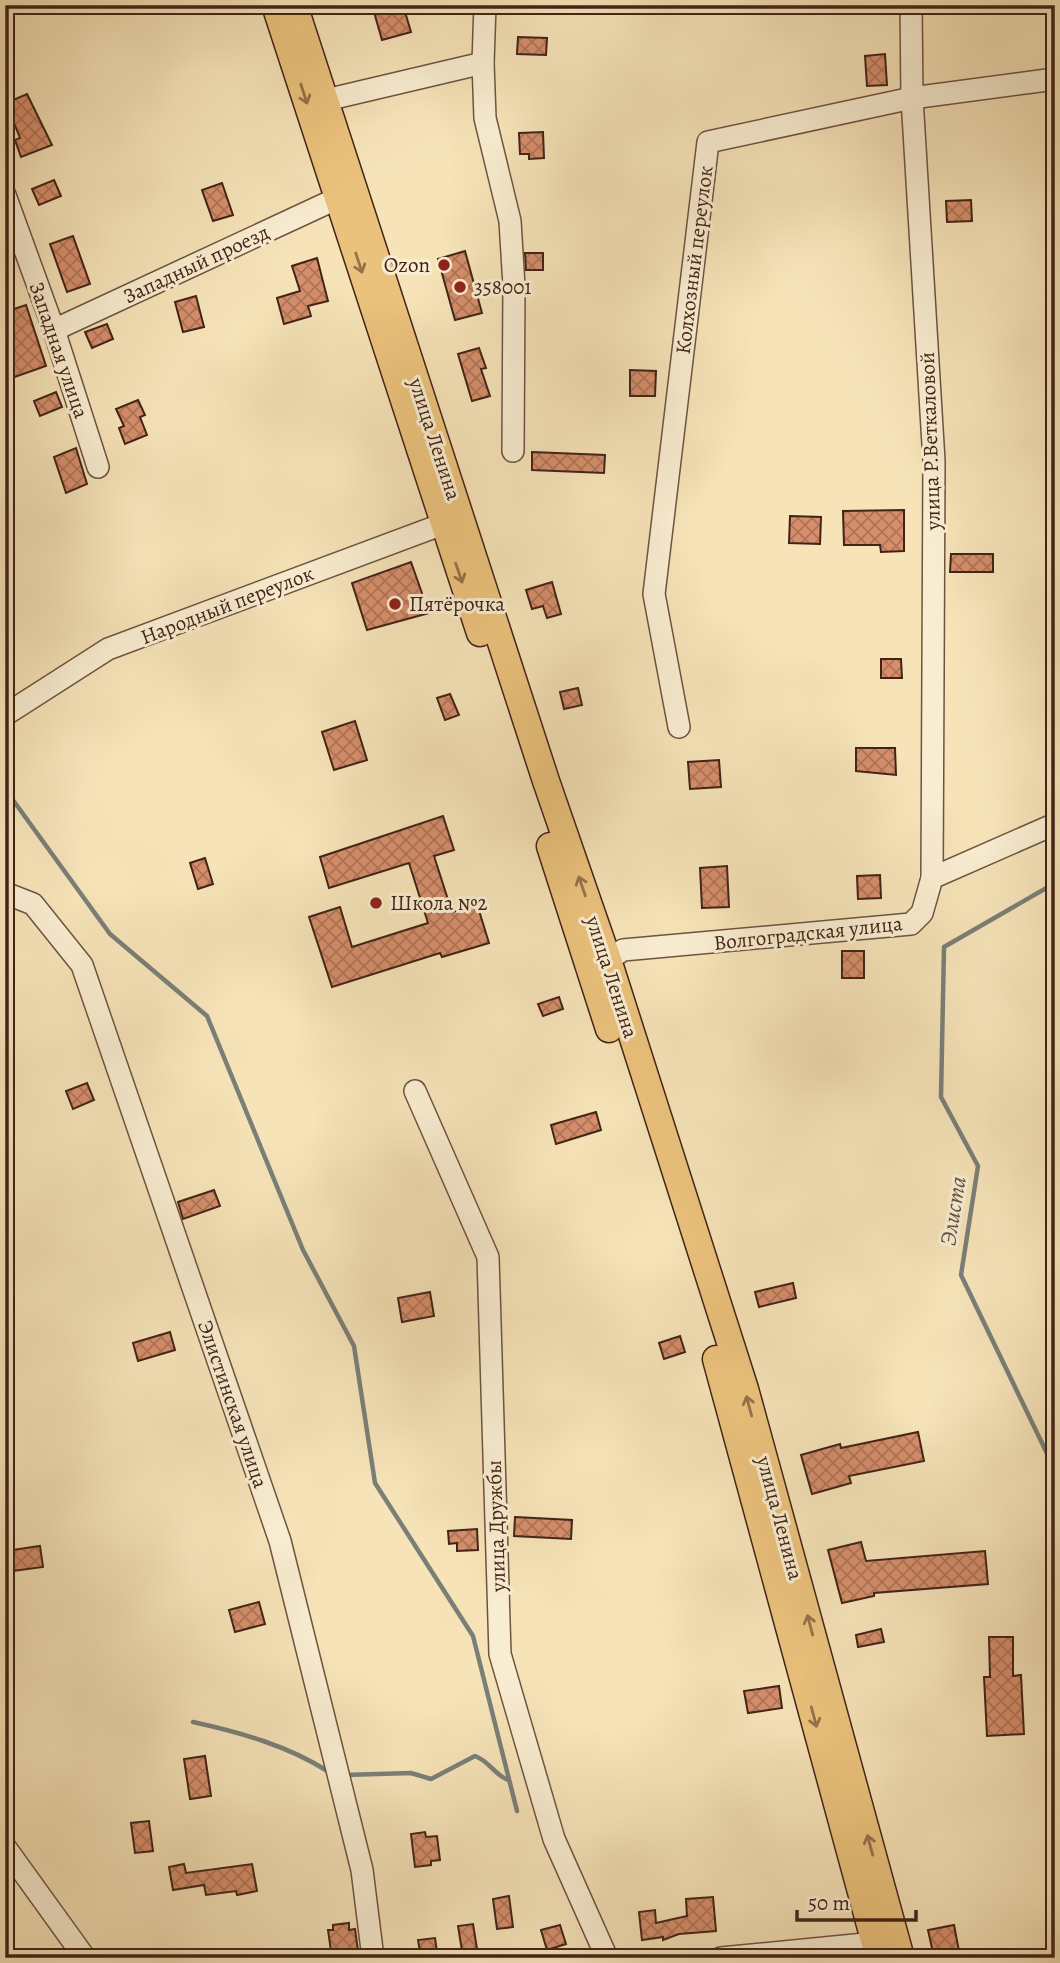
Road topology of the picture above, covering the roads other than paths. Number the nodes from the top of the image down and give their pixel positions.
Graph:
1 (275, 5) edge
2 (294, 5) edge
3 (485, 5) edge
4 (911, 5) edge
5 (483, 63) junction
6 (1055, 79) edge
7 (912, 98) junction
8 (326, 100) junction
9 (5, 195) edge
10 (338, 198) junction
11 (54, 330) junction
12 (513, 451) dead end
13 (98, 467) dead end
14 (452, 520) junction
15 (5, 715) edge
16 (679, 727) dead end
17 (1055, 824) edge
18 (933, 878) junction
19 (5, 893) edge
20 (598, 962) junction
21 (415, 1091) dead end
22 (5, 1847) edge
23 (888, 1949) edge
24 (85, 1958) edge
25 (373, 1958) edge
26 (607, 1958) edge
27 (721, 1958) edge

1 -> 10 main road, улица Ленина
2 - 8 main road, улица Ленина
3 - 5 street
4 - 7 street, улица Р.Веткаловой
5 - 8 street
5 - 12 street
6 - 7 street, Колхозный переулок
7 - 16 street, Колхозный переулок
7 - 18 street, улица Р.Веткаловой
8 - 14 main road, улица Ленина
9 - 11 street, Западная улица
10 - 11 street, Западный проезд
10 -> 14 main road, улица Ленина
11 - 13 street, Западная улица
14 - 15 street, Народный переулок
14 - 20 main road, улица Ленина
17 - 18 street
18 - 20 street, Волгоградская улица
19 - 25 street, Элистинская улица
20 - 23 main road, улица Ленина
21 - 26 street, улица Дружбы
22 - 24 street
23 - 27 street

